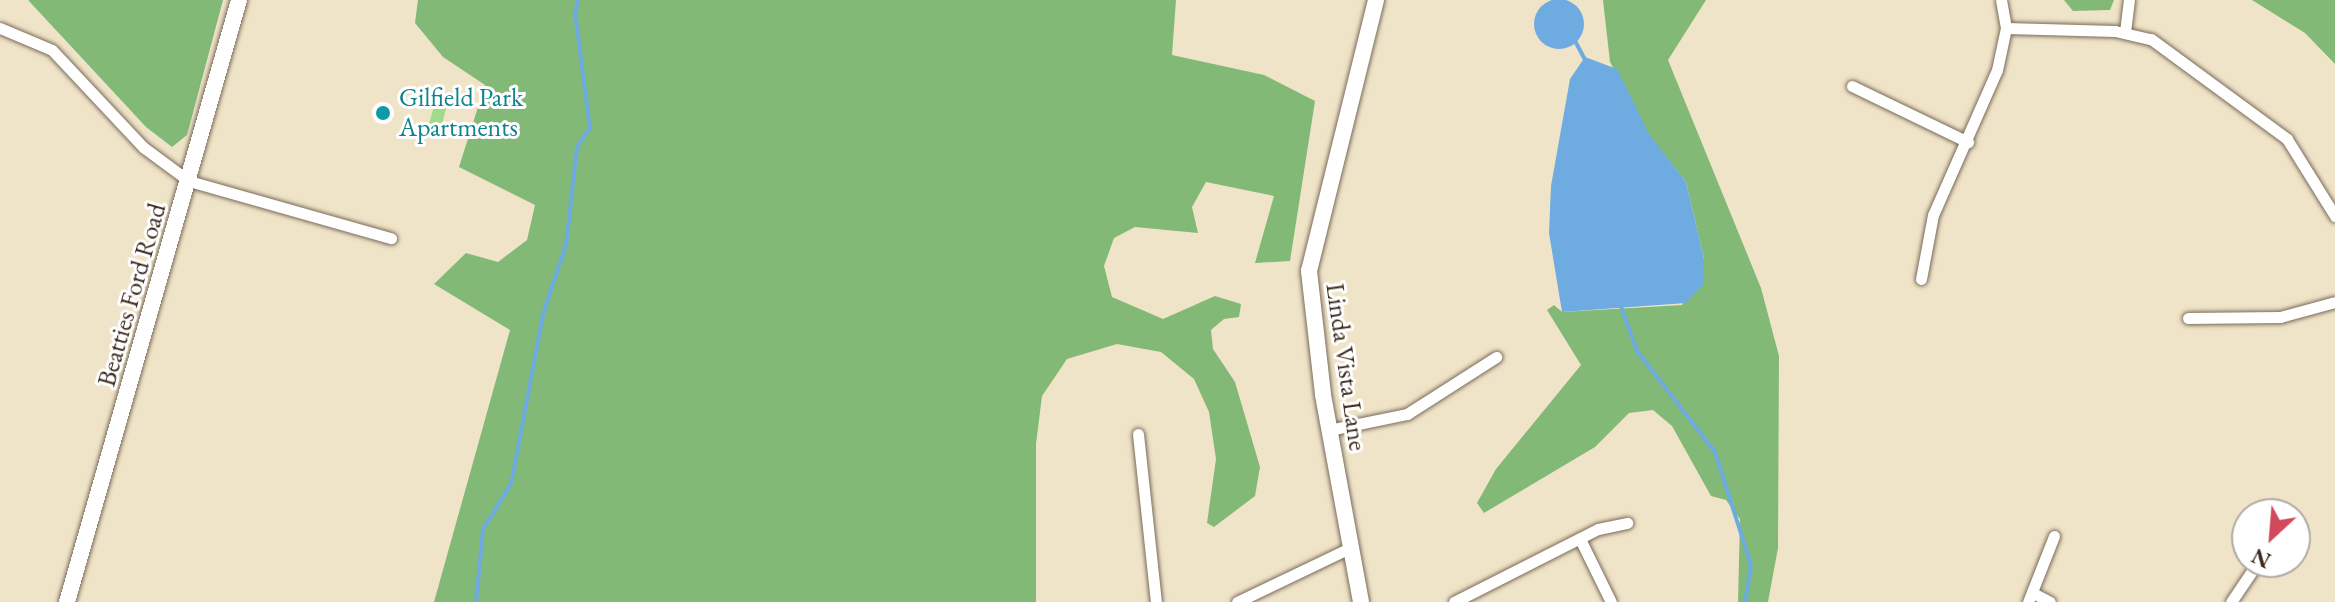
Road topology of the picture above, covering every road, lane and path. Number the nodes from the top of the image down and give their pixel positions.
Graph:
1 (239, 0) edge
2 (1376, 0) edge
3 (2001, 0) edge
4 (2129, 0) edge
5 (0, 28) edge
6 (2006, 28) junction
7 (2125, 32) junction
8 (1852, 86) dead end
9 (1968, 142) junction
10 (189, 181) junction
11 (2335, 216) edge
12 (391, 238) dead end
13 (1921, 279) dead end
14 (2335, 302) edge
15 (2188, 318) dead end
16 (1496, 357) dead end
17 (1329, 430) junction
18 (1138, 434) dead end
19 (1627, 523) dead end
20 (2054, 536) dead end
21 (1580, 539) junction
22 (1352, 547) junction
23 (2247, 578) edge
24 (2030, 597) edge
25 (67, 602) edge
26 (1156, 602) edge
27 (1237, 602) edge
28 (1361, 602) edge
29 (1454, 602) edge
30 (1611, 602) edge
31 (2050, 602) edge
32 (2231, 602) edge

1 - 10 main road, Beatties Ford Road
2 - 17 main road, Linda Vista Lane
3 - 6 street
4 - 7 street
5 - 10 street
6 - 7 street
6 - 9 street
7 - 11 street
8 - 9 street
9 - 13 street
10 - 12 street
10 - 25 main road, Beatties Ford Road
14 - 15 street
16 - 17 street
17 - 22 main road, Linda Vista Lane
18 - 26 street
19 - 21 street
20 - 24 street
21 - 29 street
21 - 30 street
22 - 27 street
22 - 28 main road, Linda Vista Lane
23 - 32 street
24 - 31 street

